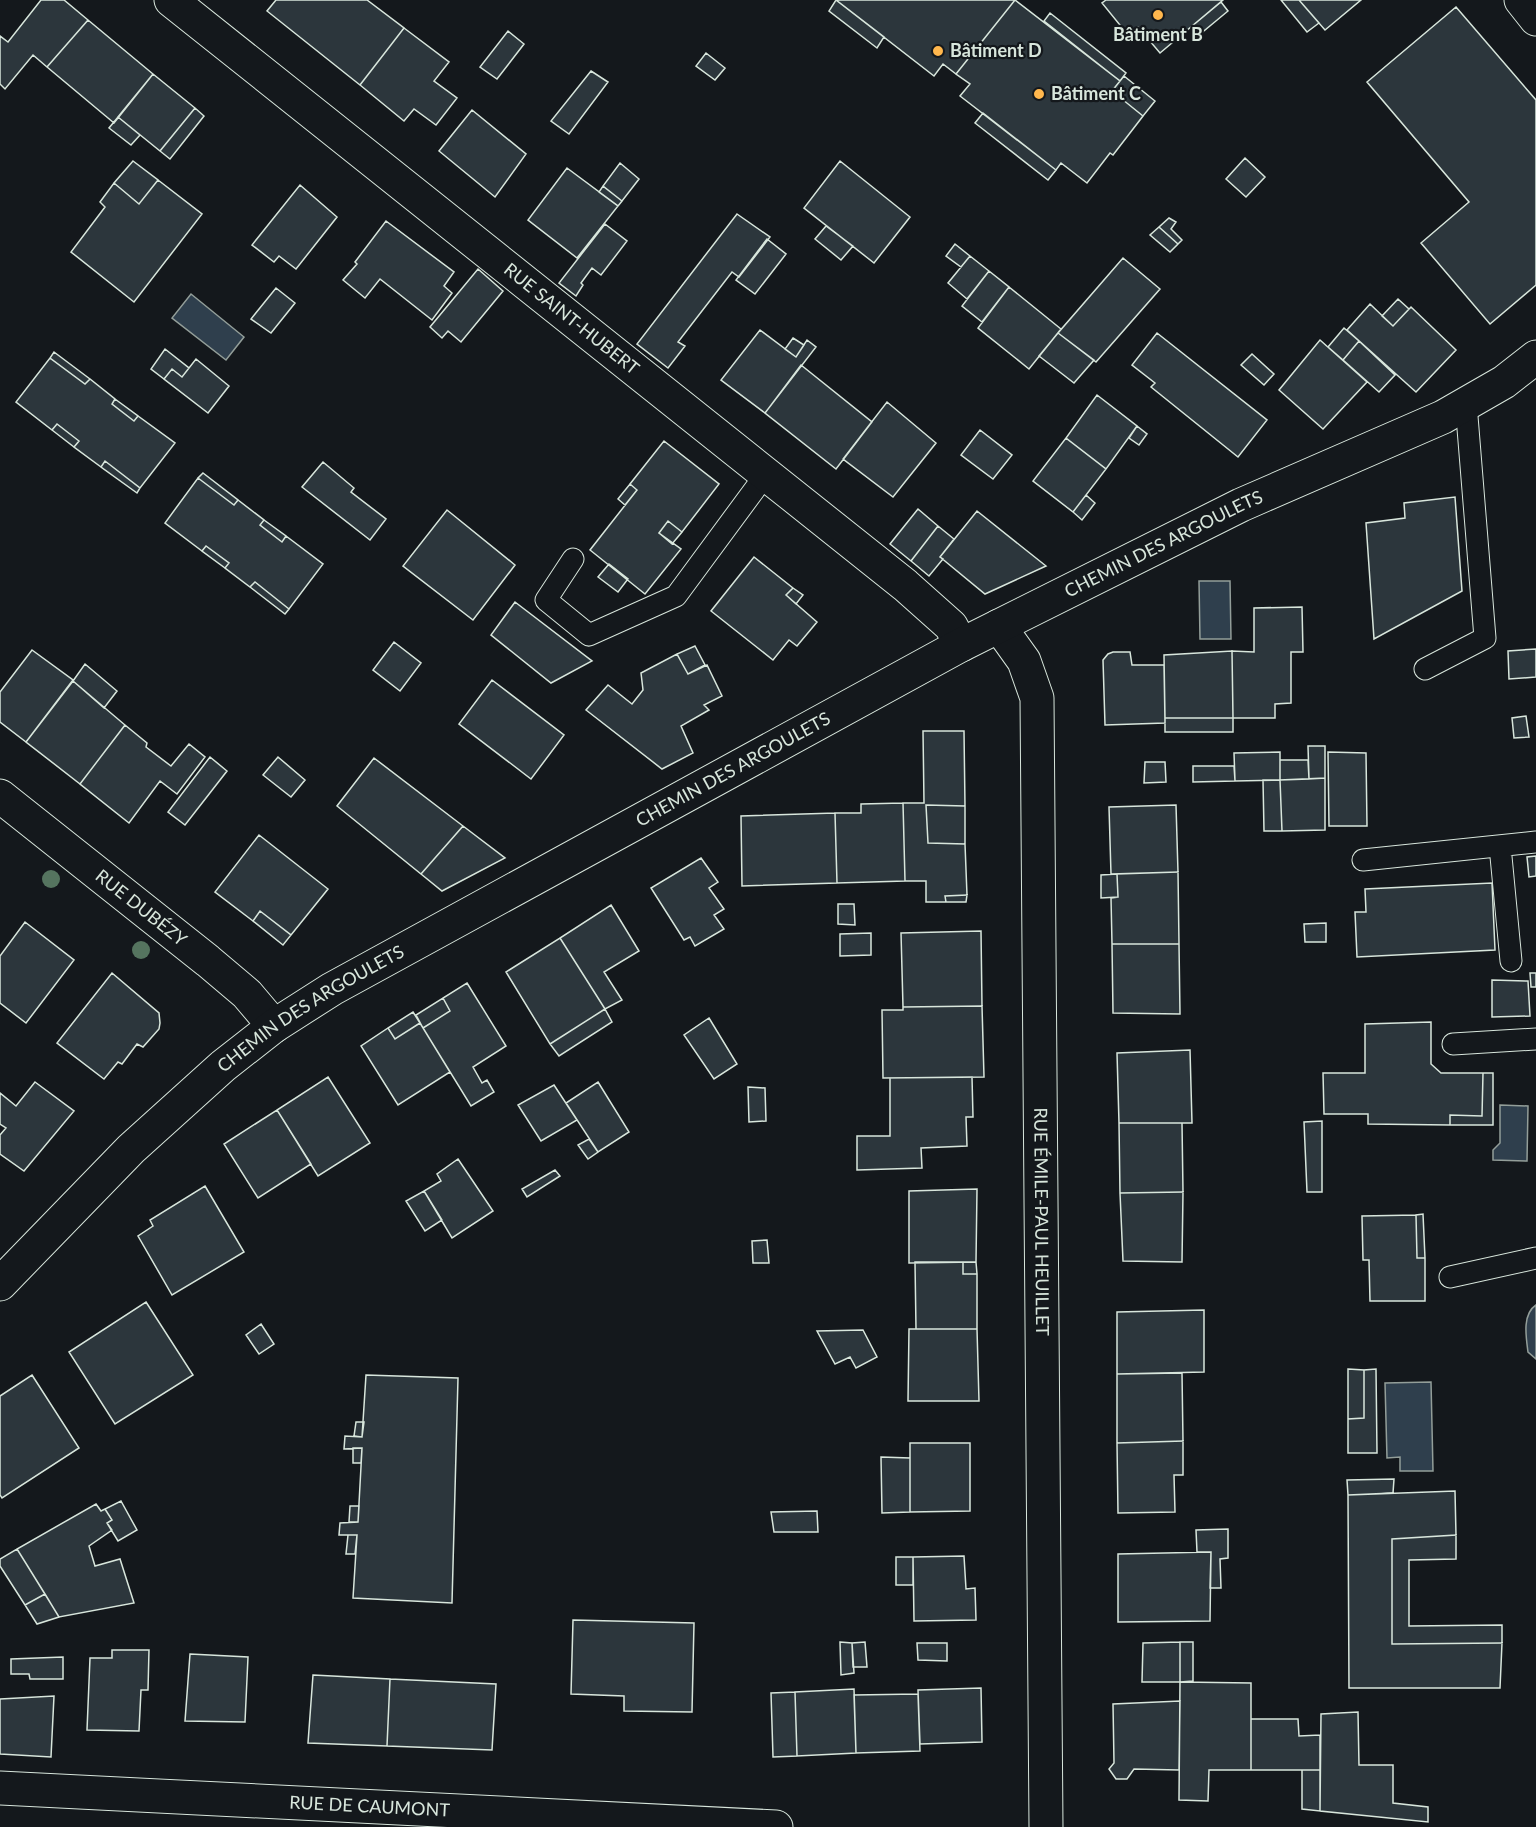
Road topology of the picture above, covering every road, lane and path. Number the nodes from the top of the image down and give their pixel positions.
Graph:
1 (171, 0) edge
2 (1521, 0) edge
3 (1536, 18) edge
4 (1536, 357) edge
5 (1466, 404) junction
6 (766, 474) junction
7 (573, 559) dead end
8 (999, 626) junction
9 (961, 645) junction
10 (1425, 669) dead end
11 (0, 796) edge
12 (1536, 842) edge
13 (1500, 846) junction
14 (1363, 860) dead end
15 (1511, 961) dead end
16 (274, 1026) junction
17 (1536, 1038) edge
18 (1453, 1044) dead end
19 (1536, 1258) edge
20 (1450, 1277) dead end
21 (0, 1284) edge
22 (0, 1788) edge
23 (776, 1827) edge
24 (1046, 1827) edge

1 - 6 street, RUE SAINT-HUBERT
2 - 3 street
4 - 5 street, CHEMIN DES ARGOULETS
5 - 8 street, CHEMIN DES ARGOULETS
5 - 10 lane
6 - 7 lane
6 - 9 street, RUE SAINT-HUBERT
8 - 9 street, CHEMIN DES ARGOULETS
8 - 24 street, RUE ÉMILE-PAUL HEUILLET
9 - 16 street, CHEMIN DES ARGOULETS
11 - 16 street, RUE DUBÉZY
12 - 13 lane
13 - 14 lane
13 - 15 lane
16 - 21 street, CHEMIN DES ARGOULETS
17 - 18 lane
19 - 20 lane
22 - 23 street, RUE DE CAUMONT

